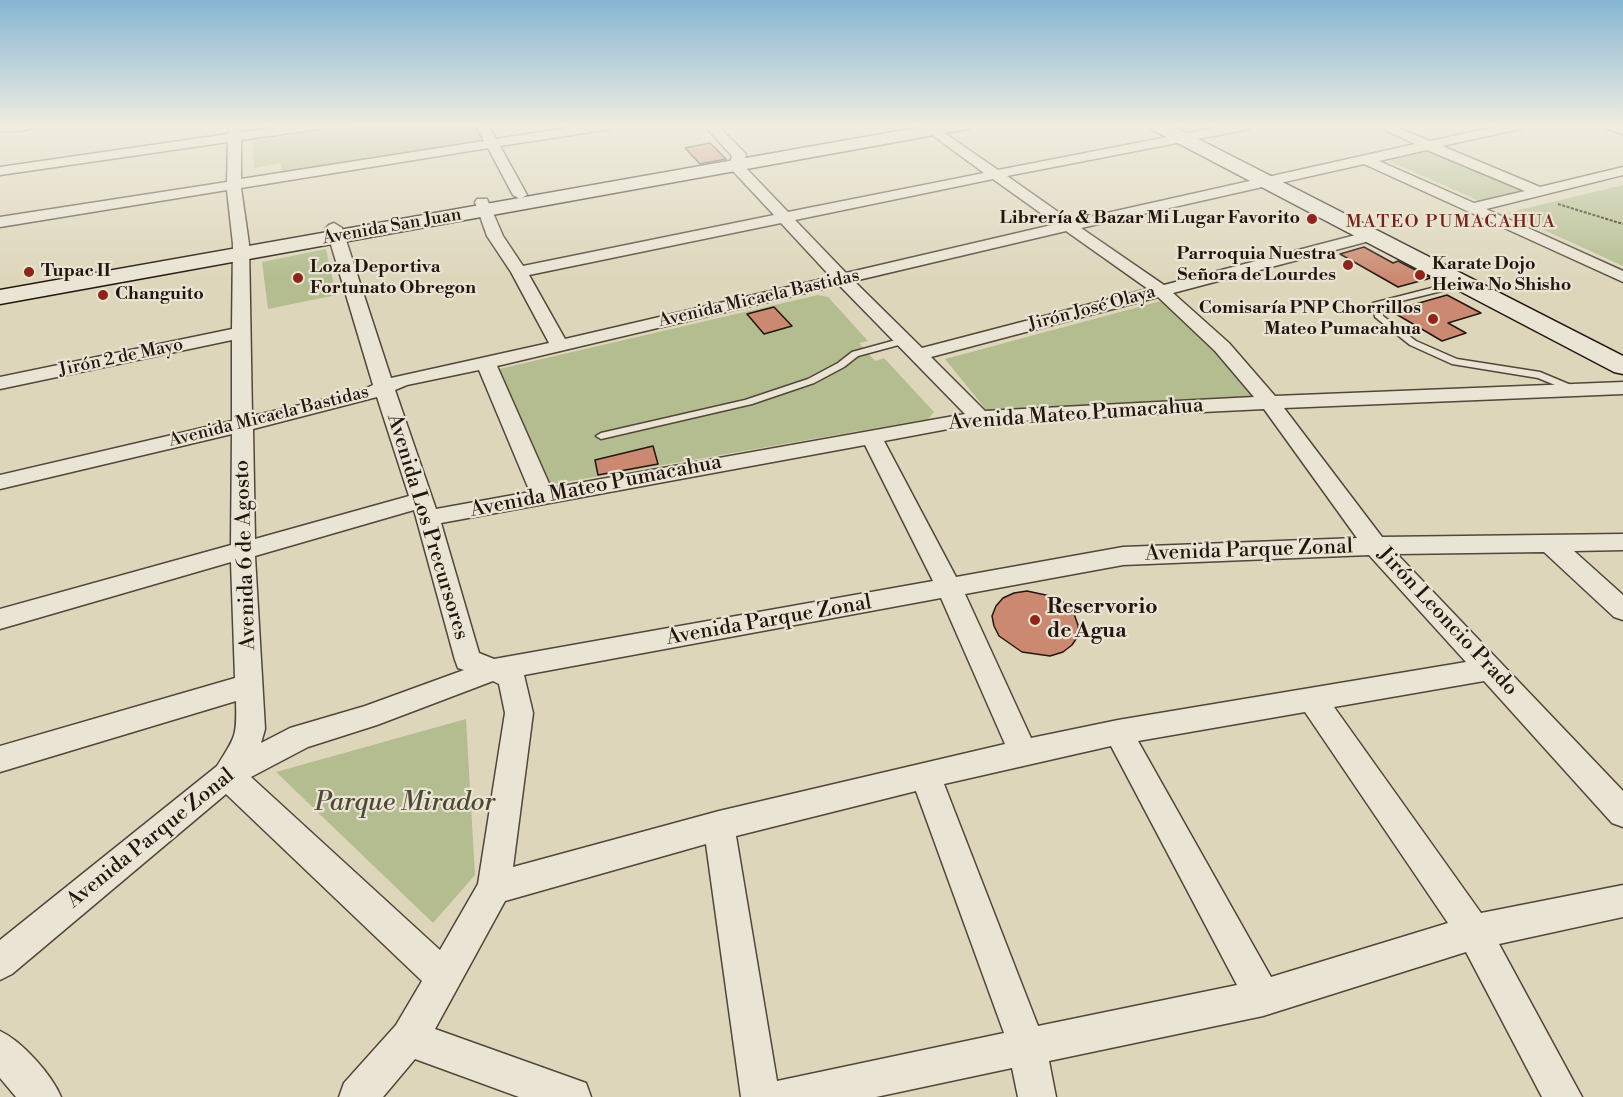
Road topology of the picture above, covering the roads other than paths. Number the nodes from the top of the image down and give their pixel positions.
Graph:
1 (234, 176) edge
2 (294, 176) edge
3 (510, 176) edge
4 (640, 176) edge
5 (652, 176) edge
6 (749, 176) edge
7 (987, 176) edge
8 (995, 176) edge
9 (1254, 176) edge
10 (1296, 176) edge
11 (1402, 176) edge
12 (1497, 176) edge
13 (1609, 176) edge
14 (1267, 183) junction
15 (234, 186) junction
16 (1534, 193) junction
17 (520, 195) junction
18 (484, 206) junction
19 (1473, 208) junction
20 (783, 218) junction
21 (0, 222) edge
22 (1068, 226) junction
23 (336, 232) junction
24 (1371, 236) junction
25 (242, 249) junction
26 (519, 272) junction
27 (1623, 277) edge
28 (842, 279) junction
29 (0, 283) edge
30 (1463, 283) junction
31 (1161, 291) junction
32 (0, 297) edge
33 (242, 333) junction
34 (903, 341) junction
35 (560, 346) junction
36 (917, 355) junction
37 (486, 363) junction
38 (1623, 366) edge
39 (0, 383) edge
40 (384, 387) junction
41 (1623, 388) edge
42 (1575, 390) junction
43 (1269, 402) junction
44 (980, 417) junction
45 (243, 425) junction
46 (600, 436) dead end
47 (871, 436) junction
48 (0, 482) edge
49 (543, 497) junction
50 (425, 509) junction
51 (1623, 536) edge
52 (1623, 542) edge
53 (1596, 543) junction
54 (1551, 544) junction
55 (1375, 546) junction
56 (243, 549) junction
57 (950, 588) junction
58 (1623, 609) edge
59 (0, 619) edge
60 (496, 669) junction
61 (1491, 669) junction
62 (250, 685) junction
63 (1312, 699) junction
64 (1118, 732) junction
65 (1023, 752) junction
66 (0, 759) edge
67 (227, 775) junction
68 (926, 776) junction
69 (1623, 813) edge
70 (719, 826) junction
71 (494, 888) junction
72 (1623, 901) edge
73 (1474, 933) junction
74 (0, 962) edge
75 (442, 976) junction
76 (1263, 998) junction
77 (409, 1038) junction
78 (1027, 1046) junction
79 (0, 1050) edge
80 (42, 1097) edge
81 (358, 1097) edge
82 (572, 1097) edge
83 (760, 1097) edge
84 (784, 1097) edge
85 (1037, 1097) edge
86 (1563, 1097) edge

1 - 15 street, Avenida 6 de Agosto
2 - 15 street
3 - 17 street
4 - 17 main road, Avenida San Juan
5 - 18 main road, Avenida San Juan
6 - 20 street
7 - 20 street
8 - 22 street, Jirón Leoncio Prado
9 - 14 main road
10 - 14 street, Avenida Micaela Bastidas
11 - 19 street
12 - 16 street
13 - 16 street
14 - 22 street, Avenida Micaela Bastidas
14 - 24 main road
15 - 21 street
15 - 25 street, Avenida 6 de Agosto
16 - 19 street
17 - 18 main road, Avenida San Juan
18 - 23 main road, Avenida San Juan
18 - 26 street
19 - 27 street
20 - 26 street
20 - 28 street
22 - 28 street, Avenida Micaela Bastidas
22 - 31 street, Jirón Leoncio Prado
23 - 25 main road, Avenida San Juan
23 - 40 street, Avenida Los Precursores
24 - 30 main road
24 - 31 street, Jirón José Olaya
25 - 29 main road, Avenida San Juan
25 - 32 main road, Avenida San Juan
25 - 33 street, Avenida 6 de Agosto
26 - 35 street
28 - 34 street
28 - 35 street, Avenida Micaela Bastidas
30 - 38 main road
30 - 42 lane
31 - 36 street, Jirón José Olaya
31 - 43 street, Jirón Leoncio Prado
33 - 39 street, Jirón 2 de Mayo
33 - 45 street, Avenida 6 de Agosto
34 - 36 street
34 - 46 lane
35 - 37 street, Avenida Micaela Bastidas
36 - 44 street
37 - 40 street, Avenida Micaela Bastidas
37 - 49 street
40 - 45 street, Avenida Micaela Bastidas
40 - 50 street, Avenida Los Precursores
41 - 42 street, Avenida Mateo Pumacahua
42 - 43 street, Avenida Mateo Pumacahua
43 - 44 street, Avenida Mateo Pumacahua
43 - 55 street, Jirón Leoncio Prado
44 - 47 street, Avenida Mateo Pumacahua
45 - 48 street, Avenida Micaela Bastidas
45 - 56 street, Avenida 6 de Agosto
47 - 49 street, Avenida Mateo Pumacahua
47 - 57 street
49 - 50 street, Avenida Mateo Pumacahua
50 - 56 street, Avenida Mateo Pumacahua
50 - 60 street, Avenida Los Precursores
51 - 53 street
52 - 53 street, Avenida Parque Zonal
53 - 54 street, Avenida Parque Zonal
54 - 55 street, Avenida Parque Zonal
54 - 58 street
55 - 57 street, Avenida Parque Zonal
55 - 61 street, Jirón Leoncio Prado
56 - 59 street, Avenida Mateo Pumacahua
56 - 62 street, Avenida 6 de Agosto
57 - 60 street, Avenida Parque Zonal
57 - 65 street
60 - 67 street, Avenida Parque Zonal
60 - 71 street
61 - 63 street
61 - 69 street, Jirón Leoncio Prado
62 - 66 street
62 - 67 street, Avenida 6 de Agosto
63 - 64 street
63 - 73 street
64 - 65 street
64 - 76 street
65 - 68 street
67 - 74 street, Avenida Parque Zonal
67 - 75 street
68 - 70 street
68 - 78 street
70 - 71 street
70 - 83 street
71 - 75 street
72 - 73 street
73 - 76 street
73 - 86 street
75 - 77 street
76 - 78 street
77 - 81 street
77 - 82 street
78 - 84 street
78 - 85 street
79 - 80 street

